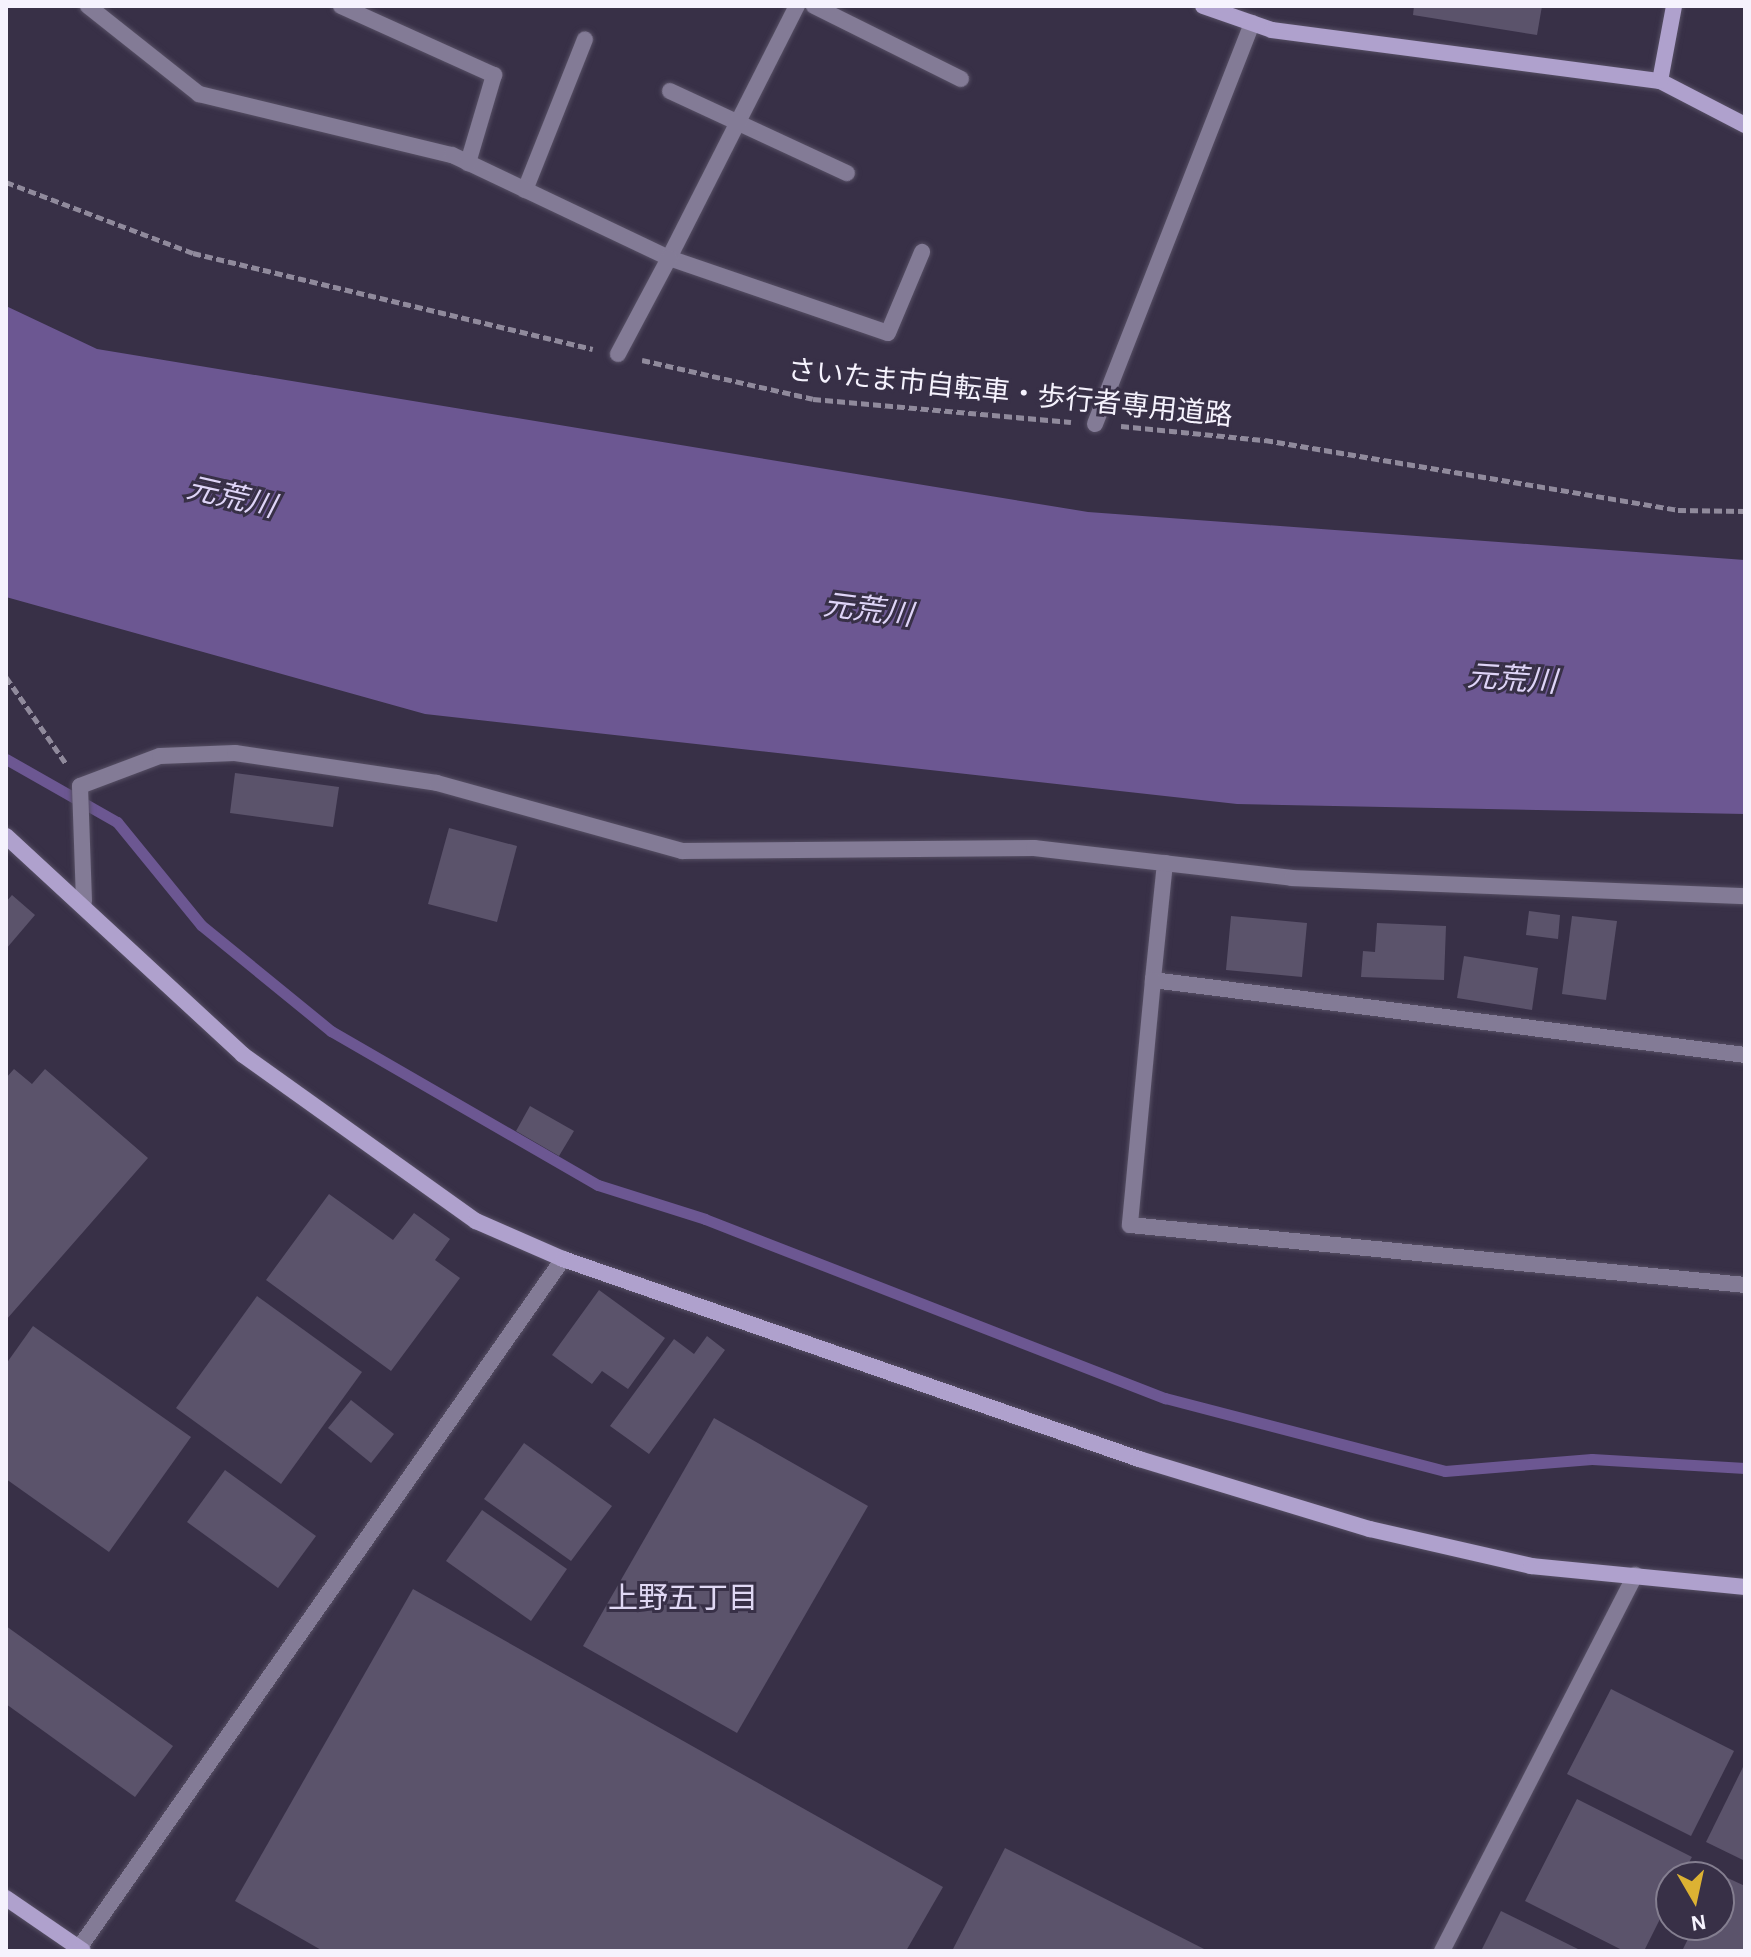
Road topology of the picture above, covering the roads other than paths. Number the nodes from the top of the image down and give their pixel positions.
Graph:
1 (88, 6) edge
2 (341, 6) edge
3 (797, 6) edge
4 (814, 6) edge
5 (1203, 6) edge
6 (1674, 6) edge
7 (1252, 23) junction
8 (585, 39) dead end
9 (961, 79) dead end
10 (1660, 81) junction
11 (670, 91) dead end
12 (738, 123) junction
13 (1745, 125) edge
14 (468, 163) junction
15 (847, 173) dead end
16 (525, 190) junction
17 (922, 252) dead end
18 (669, 258) junction
19 (618, 354) road end
20 (1095, 424) road end
21 (6, 836) edge
22 (1165, 863) junction
23 (1745, 896) edge
24 (84, 901) junction
25 (1153, 980) junction
26 (1745, 1055) edge
27 (563, 1259) junction
28 (1745, 1285) edge
29 (1635, 1575) junction
30 (1745, 1587) edge
31 (6, 1898) edge
32 (80, 1950) edge
33 (1442, 1951) edge

1 - 14 street
2 - 14 street
3 - 12 street
4 - 9 street
5 - 7 street
6 - 10 street
7 - 10 street
7 - 20 street
8 - 16 street
10 - 13 street
11 - 12 street
12 - 15 street
12 - 18 street
14 - 16 street
16 - 18 street
17 - 18 street
18 - 19 street
21 - 24 street
22 - 23 street
22 - 24 street
22 - 25 street
24 - 27 street
25 - 26 street
25 - 28 street
27 - 29 street
27 - 32 street
29 - 30 street
29 - 33 street
31 - 32 street

